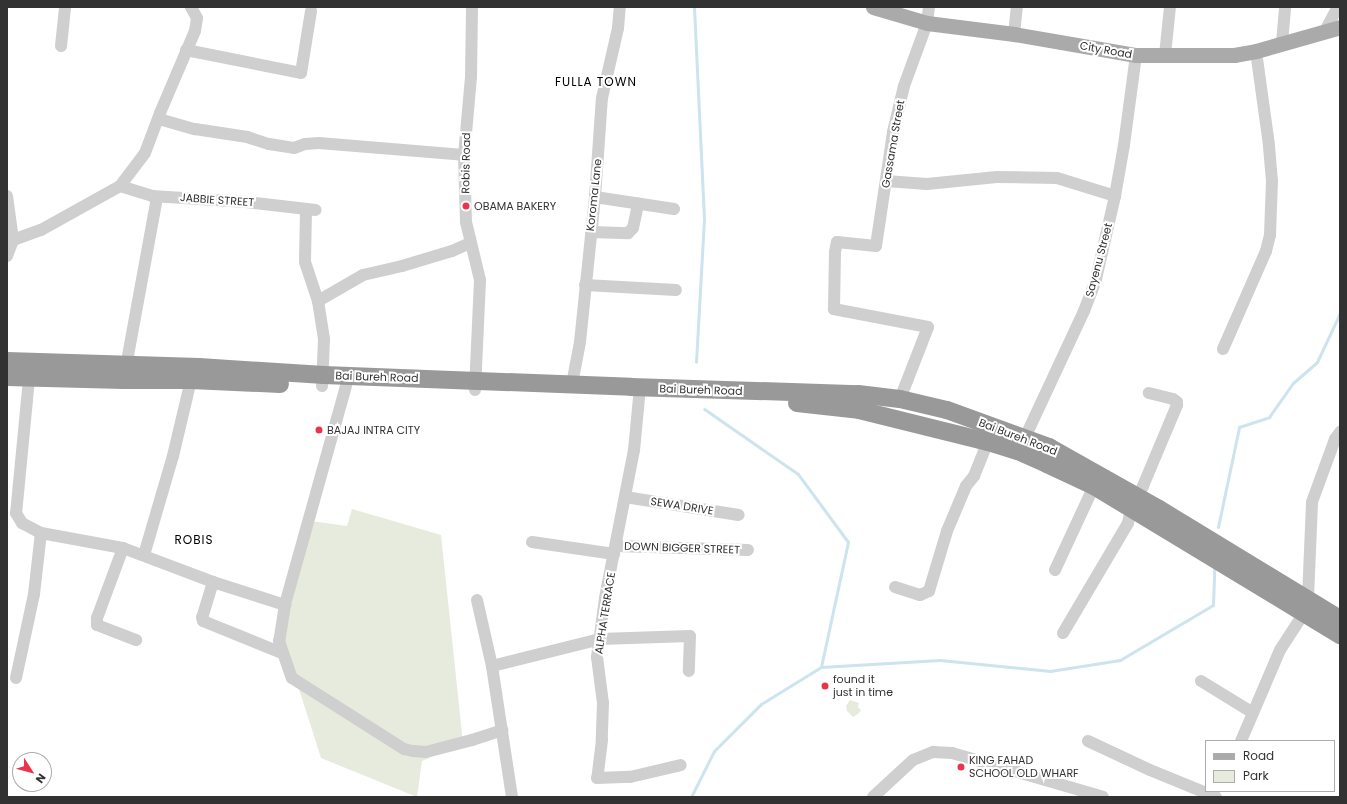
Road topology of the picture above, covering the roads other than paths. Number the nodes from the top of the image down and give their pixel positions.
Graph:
1 (65, 7) edge
2 (191, 7) edge
3 (472, 7) edge
4 (620, 7) edge
5 (873, 7) edge
6 (929, 7) edge
7 (1017, 7) edge
8 (1170, 7) edge
9 (1285, 7) edge
10 (1338, 7) edge
11 (311, 11) dead end
12 (927, 23) junction
13 (1340, 27) edge
14 (1325, 31) junction
15 (1014, 34) junction
16 (1282, 43) junction
17 (61, 46) dead end
18 (186, 50) junction
19 (1256, 51) junction
20 (1136, 55) junction
21 (1164, 55) junction
22 (159, 119) junction
23 (464, 155) junction
24 (886, 181) junction
25 (120, 186) junction
26 (7, 196) edge
27 (157, 196) junction
28 (1115, 196) junction
29 (595, 197) junction
30 (638, 204) junction
31 (674, 209) dead end
32 (591, 232) junction
33 (13, 240) junction
34 (470, 243) junction
35 (7, 256) edge
36 (585, 286) junction
37 (676, 290) dead end
38 (318, 302) junction
39 (1223, 349) dead end
40 (7, 361) edge
41 (125, 372) junction
42 (7, 377) edge
43 (29, 379) junction
44 (191, 380) junction
45 (323, 381) junction
46 (572, 384) junction
47 (475, 385) junction
48 (346, 386) junction
49 (639, 390) junction
50 (1149, 393) dead end
51 (900, 399) junction
52 (1340, 432) edge
53 (988, 442) junction
54 (1022, 444) junction
55 (1094, 486) junction
56 (625, 497) junction
57 (1135, 503) junction
58 (739, 515) dead end
59 (41, 533) junction
60 (532, 542) dead end
61 (123, 548) junction
62 (615, 550) junction
63 (748, 550) dead end
64 (144, 555) junction
65 (1055, 570) dead end
66 (213, 582) junction
67 (895, 587) dead end
68 (477, 600) dead end
69 (285, 605) junction
70 (1306, 606) junction
71 (1340, 619) edge
72 (1062, 633) dead end
73 (1340, 635) edge
74 (600, 639) junction
75 (136, 640) dead end
76 (282, 653) junction
77 (492, 666) junction
78 (689, 671) dead end
79 (16, 678) dead end
80 (1201, 681) dead end
81 (1253, 713) junction
82 (502, 730) junction
83 (1241, 740) edge
84 (1088, 742) dead end
85 (681, 765) dead end
86 (1072, 793) edge
87 (512, 797) edge
88 (873, 797) edge
89 (1103, 797) edge
90 (1217, 797) edge

1 - 17 street
2 - 18 street
3 - 23 street, Robis Road
4 - 29 street, Koroma Lane
5 - 12 main road, City Road
6 - 12 street, Gassama Street
7 - 15 street
8 - 21 street
9 - 16 street
10 - 14 street
11 - 18 street
12 - 15 main road, City Road
12 - 24 street, Gassama Street
13 - 14 main road, City Road
14 - 16 main road, City Road
15 - 20 main road, City Road
16 - 19 main road, City Road
18 - 22 street
19 - 21 main road, City Road
19 - 39 street
20 - 21 main road, City Road
20 - 28 street, Sayenu Street
22 - 23 street
22 - 25 street
23 - 34 street, Robis Road
24 - 28 street
24 - 51 street, Gassama Street
25 - 27 street, JABBIE STREET
25 - 33 street
26 - 33 street
27 - 38 street, JABBIE STREET
27 - 41 street
28 - 54 street, Sayenu Street
29 - 30 street
29 - 32 street, Koroma Lane
30 - 31 street
30 - 32 street
32 - 36 street, Koroma Lane
33 - 35 street
34 - 38 street
34 - 47 street, Robis Road
36 - 37 street
36 - 46 street, Koroma Lane
38 - 45 street
40 - 41 highway, Bai Bureh Road
41 - 43 highway, Bai Bureh Road
41 - 44 highway, Bai Bureh Road
41 - 45 highway, Bai Bureh Road
42 - 43 highway, Bai Bureh Road
43 - 59 street
44 - 45 highway, Bai Bureh Road
44 - 64 street
45 - 47 highway, Bai Bureh Road
45 - 48 highway, Bai Bureh Road
46 - 47 highway, Bai Bureh Road
46 - 49 highway, Bai Bureh Road
47 - 48 highway, Bai Bureh Road
47 - 49 highway, Bai Bureh Road
48 - 69 street
49 - 51 highway, Bai Bureh Road
49 - 53 highway, Bai Bureh Road
49 - 56 street, ALPHA TERRACE
50 - 57 street
51 - 54 highway, Bai Bureh Road
52 - 70 street
53 - 54 highway, Bai Bureh Road
53 - 67 street
54 - 55 highway, Bai Bureh Road
54 - 57 highway, Bai Bureh Road
55 - 57 highway, Bai Bureh Road
55 - 65 street
56 - 58 street, SEWA DRIVE
56 - 62 street, ALPHA TERRACE
57 - 70 highway, Bai Bureh Road
57 - 72 street
59 - 61 street
59 - 79 street
60 - 62 street, DOWN BIGGER STREET
61 - 64 street
61 - 75 street
62 - 63 street, DOWN BIGGER STREET
62 - 74 street, ALPHA TERRACE
64 - 66 street
66 - 69 street
66 - 76 street
68 - 77 street
69 - 76 street
70 - 71 highway, Bai Bureh Road
70 - 73 highway, Bai Bureh Road
70 - 81 street
74 - 77 street
74 - 78 street
74 - 85 street, ALPHA TERRACE
76 - 82 street
77 - 82 street
80 - 81 street
81 - 83 street
82 - 87 street
84 - 90 street
86 - 88 street
86 - 89 street

